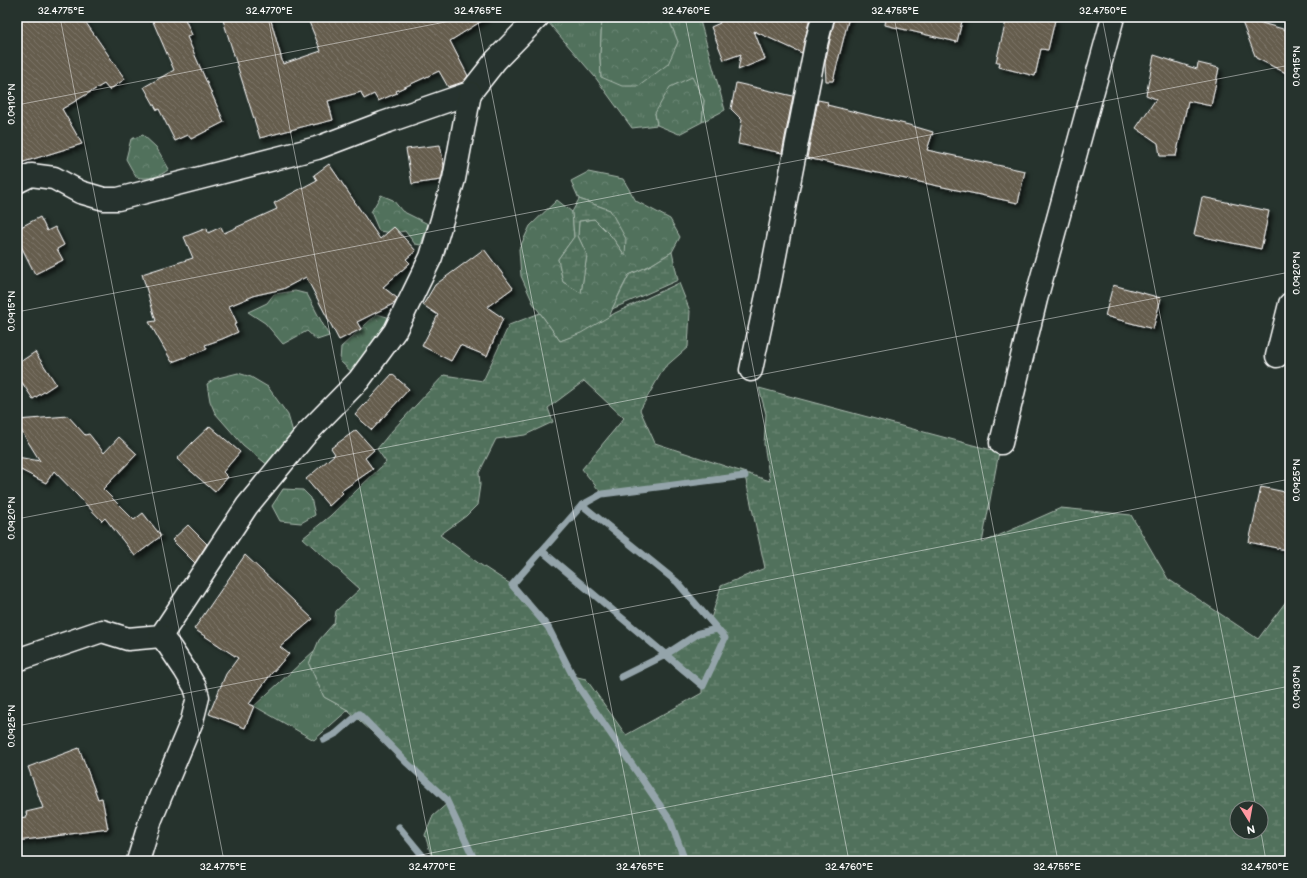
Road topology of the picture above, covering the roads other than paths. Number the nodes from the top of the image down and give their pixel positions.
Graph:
1 (538, 17) edge
2 (823, 17) edge
3 (1113, 17) edge
4 (470, 93) junction
5 (17, 182) edge
6 (1290, 304) edge
7 (1277, 356) dead end
8 (751, 370) dead end
9 (1001, 442) dead end
10 (161, 636) junction
11 (17, 660) edge
12 (138, 861) edge

1 - 4 street
2 - 8 street
3 - 9 street
4 - 5 street
4 - 10 street
6 - 7 street
10 - 11 street
10 - 12 street

